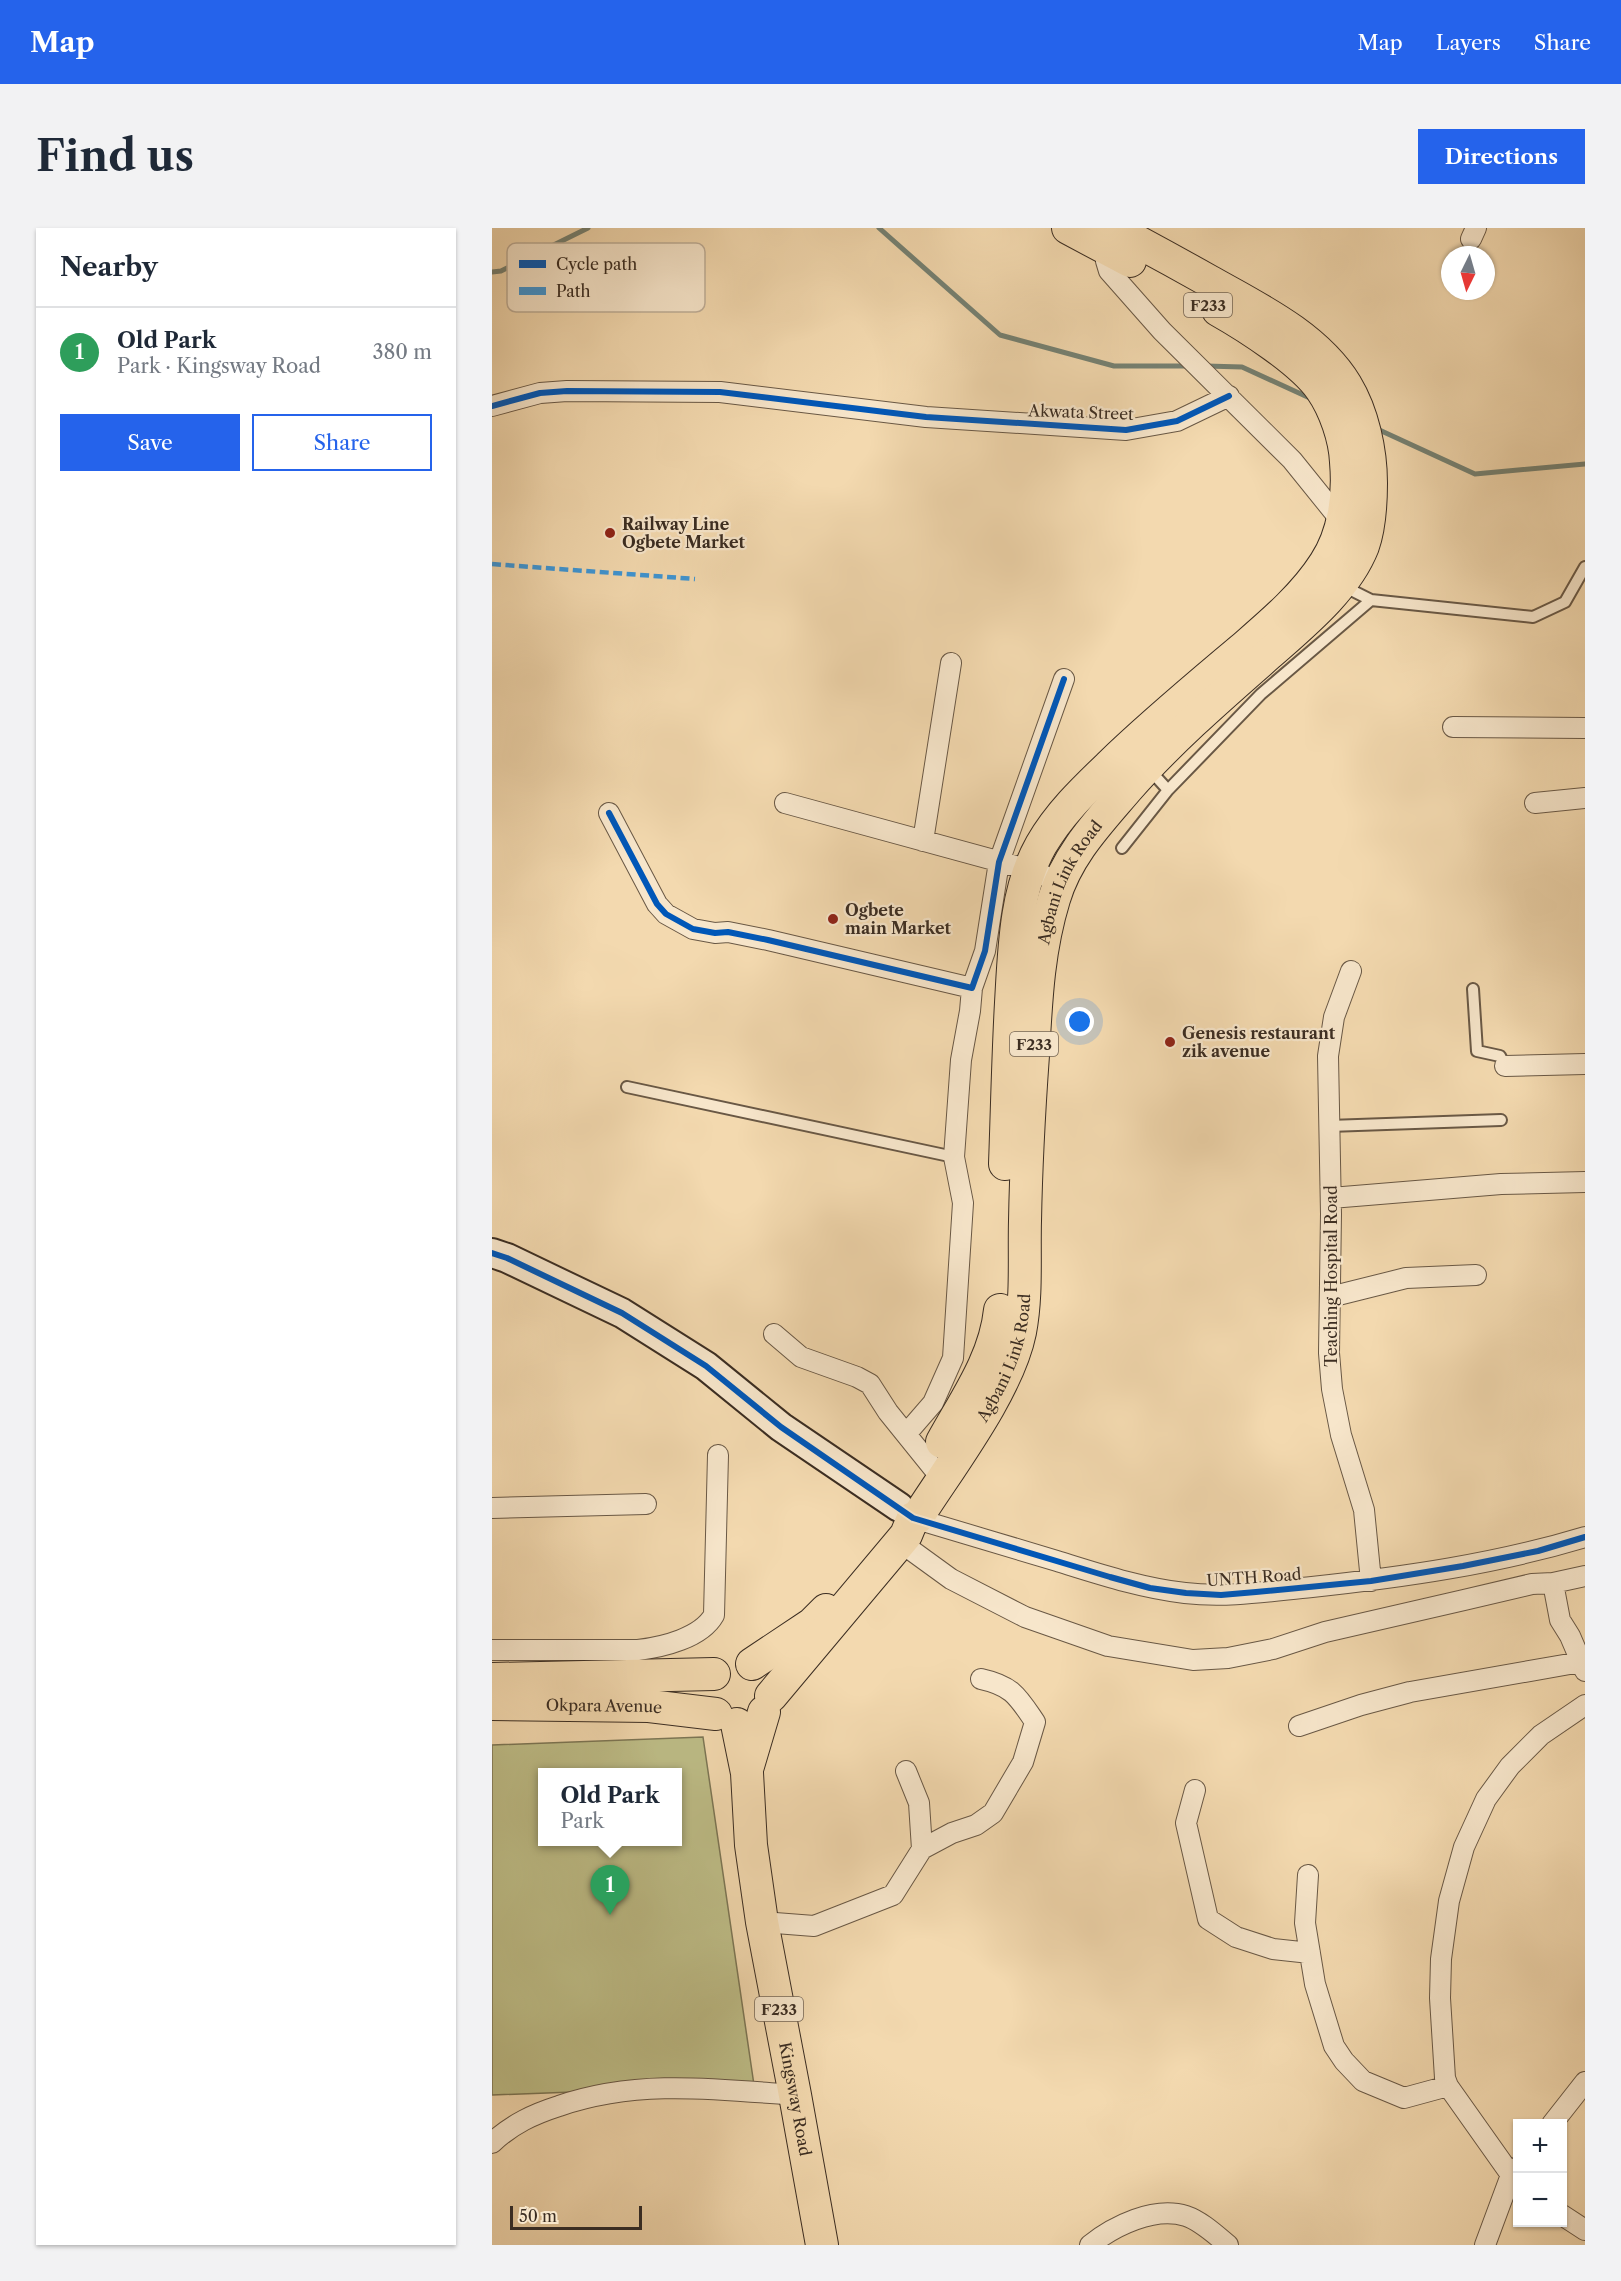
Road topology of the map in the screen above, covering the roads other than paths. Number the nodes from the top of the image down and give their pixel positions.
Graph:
1 (1068, 228) edge
2 (1113, 236) edge
3 (1229, 396) junction
4 (492, 406) edge
5 (1347, 418) junction
6 (1342, 522) junction
7 (1585, 567) edge
8 (1339, 584) junction
9 (1371, 600) junction
10 (951, 663) dead end
11 (1064, 680) dead end
12 (1252, 685) junction
13 (1453, 727) dead end
14 (1585, 728) edge
15 (1146, 766) junction
16 (1168, 790) junction
17 (1585, 798) edge
18 (785, 803) dead end
19 (1535, 803) dead end
20 (609, 813) dead end
21 (923, 841) junction
22 (1122, 848) dead end
23 (999, 862) junction
24 (1030, 870) junction
25 (1060, 882) junction
26 (1350, 971) dead end
27 (972, 988) junction
28 (1473, 989) dead end
29 (1585, 1064) edge
30 (1505, 1066) joint
31 (627, 1087) dead end
32 (1501, 1120) dead end
33 (1329, 1126) junction
34 (954, 1157) junction
35 (1585, 1182) edge
36 (1331, 1198) junction
37 (492, 1253) edge
38 (1476, 1275) dead end
39 (1330, 1298) junction
40 (774, 1334) dead end
41 (907, 1433) junction
42 (718, 1455) dead end
43 (937, 1471) junction
44 (645, 1504) dead end
45 (492, 1508) edge
46 (904, 1522) junction
47 (1585, 1537) edge
48 (1585, 1576) edge
49 (1371, 1581) junction
50 (1553, 1583) junction
51 (752, 1664) junction
52 (1583, 1666) edge
53 (714, 1674) junction
54 (494, 1678) edge
55 (981, 1678) dead end
56 (1585, 1705) edge
57 (747, 1711) junction
58 (1299, 1726) dead end
59 (906, 1771) dead end
60 (1195, 1790) dead end
61 (922, 1849) junction
62 (1308, 1875) dead end
63 (762, 1922) junction
64 (1310, 1953) junction
65 (1585, 2082) edge
66 (1448, 2086) junction
67 (795, 2095) junction
68 (1556, 2119) edge
69 (492, 2143) edge
70 (1514, 2173) edge
71 (1513, 2179) edge
72 (1567, 2218) edge
73 (1585, 2230) edge
74 (822, 2245) edge
75 (1090, 2245) edge
76 (1228, 2245) edge
77 (1485, 2245) edge

1 - 2 main road, Agbani Link Road / F233
2 - 3 street
2 - 5 main road, Agbani Link Road / F233
3 - 4 street, Akwata Street
3 - 6 street
5 - 6 main road, Agbani Link Road / F233
5 - 8 main road, Agbani Link Road / F233
6 - 24 main road, Agbani Link Road / F233
7 - 9 lane
8 - 9 lane
8 - 12 main road, Agbani Link Road / F233
9 - 12 lane
10 - 21 street
11 - 23 street
12 - 15 main road, Agbani Link Road / F233
12 - 16 lane
13 - 14 street
15 - 16 lane
15 - 25 main road, Agbani Link Road / F233
16 - 22 lane
17 - 19 street
18 - 21 street
20 - 27 street
21 - 23 street
23 - 24 street
23 - 27 street
24 - 25 street
24 - 43 main road, Agbani Link Road / F233
25 - 43 main road, Agbani Link Road / F233
26 - 33 street, Teaching Hospital Road
27 - 34 street
28 - 30 lane
29 - 30 street
31 - 34 lane
32 - 33 lane
33 - 36 street, Teaching Hospital Road
34 - 41 street
35 - 36 street
36 - 39 street, Teaching Hospital Road
37 - 46 street
38 - 39 street
39 - 49 street, Teaching Hospital Road
40 - 41 street
41 - 43 street
42 - 54 street
43 - 46 main road, Agbani Link Road / F233
44 - 45 street
46 - 49 street, UNTH Road
46 - 50 street
46 - 51 main road, Agbani Link Road / F233
46 - 57 main road, Agbani Link Road / F233
47 - 49 street, UNTH Road
48 - 50 street
50 - 52 street
51 - 53 main road, F233
51 - 57 main road, F233
52 - 58 street
53 - 54 main road, Okpara Avenue
53 - 57 main road, F233
54 - 57 main road, Okpara Avenue
55 - 61 street
56 - 66 street
57 - 63 main road, Kingsway Road / F233
59 - 61 street
60 - 64 street
61 - 63 street
62 - 64 street
63 - 67 main road, Kingsway Road / F233
64 - 66 street
65 - 68 street
66 - 70 street
67 - 69 street
67 - 74 main road, Kingsway Road / F233
71 - 77 street
72 - 73 street
75 - 76 street

